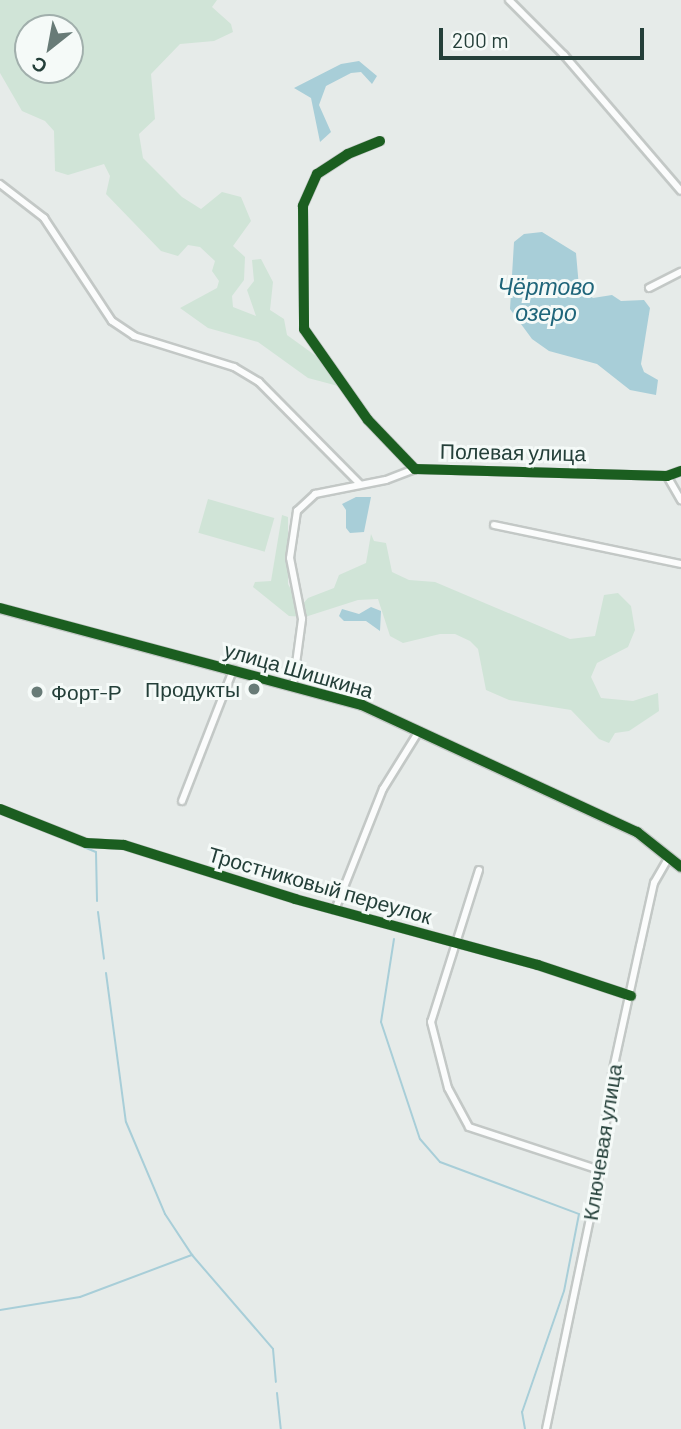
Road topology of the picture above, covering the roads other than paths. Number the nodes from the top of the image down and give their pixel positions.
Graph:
1 (509, 0) edge
2 (380, 141) dead end
3 (0, 184) edge
4 (681, 191) edge
5 (681, 272) edge
6 (649, 288) dead end
7 (415, 469) junction
8 (681, 471) edge
9 (667, 476) junction
10 (360, 484) junction
11 (681, 500) edge
12 (494, 525) dead end
13 (681, 564) edge
14 (0, 608) edge
15 (233, 670) junction
16 (293, 686) junction
17 (419, 731) junction
18 (182, 801) dead end
19 (0, 809) edge
20 (668, 859) junction
21 (681, 867) edge
22 (478, 870) dead end
23 (335, 910) junction
24 (453, 944) junction
25 (631, 996) junction
26 (600, 1170) junction
27 (546, 1429) edge

1 - 4 street
2 - 7 street, Полевая улица
3 - 10 street
5 - 6 street
7 - 9 street, Полевая улица
7 - 10 street
8 - 9 street, Полевая улица
9 - 11 street
10 - 16 street
12 - 13 street
14 - 15 street, улица Шишкина
15 - 16 street, улица Шишкина
15 - 18 street
16 - 17 street, улица Шишкина
17 - 20 street, улица Шишкина
17 - 23 street
19 - 23 street, Тростниковый переулок
20 - 21 street, улица Шишкина
20 - 25 street, Ключевая улица
22 - 24 street
23 - 24 street, Тростниковый переулок
24 - 25 street, Тростниковый переулок
24 - 26 street
25 - 26 street, Ключевая улица
26 - 27 street, Ключевая улица

